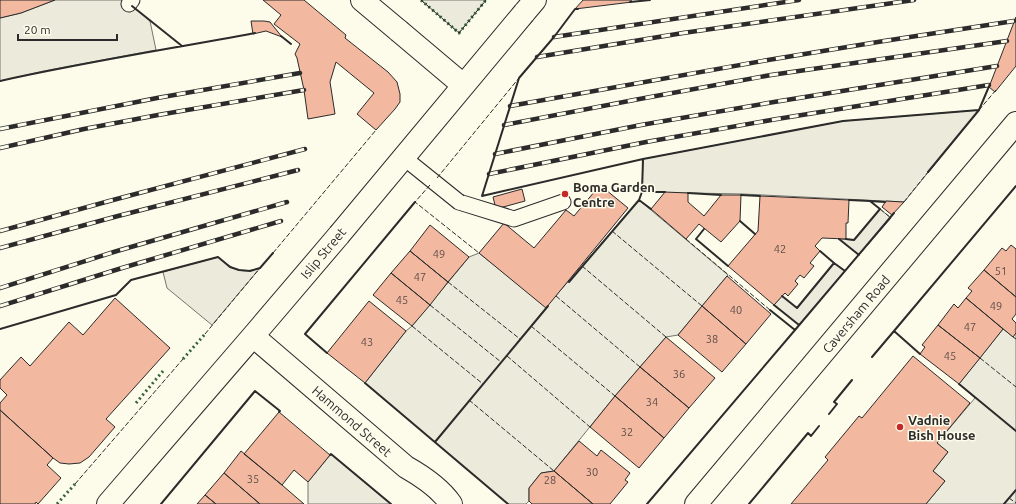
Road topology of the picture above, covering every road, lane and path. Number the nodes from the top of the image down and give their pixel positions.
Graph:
1 (362, 0) edge
2 (530, 6) edge
3 (464, 85) junction
4 (1016, 123) edge
5 (403, 157) junction
6 (564, 202) dead end
7 (253, 336) junction
8 (108, 504) edge
9 (451, 504) edge
10 (696, 504) edge

1 - 3 street, bridge
2 - 3 street, Islip Street, bridge
3 - 5 street, Islip Street, bridge
4 - 10 street, Caversham Road
5 - 6 lane, bridge
5 - 7 street, Islip Street, bridge
7 - 8 street, Islip Street
7 - 9 street, Hammond Street

